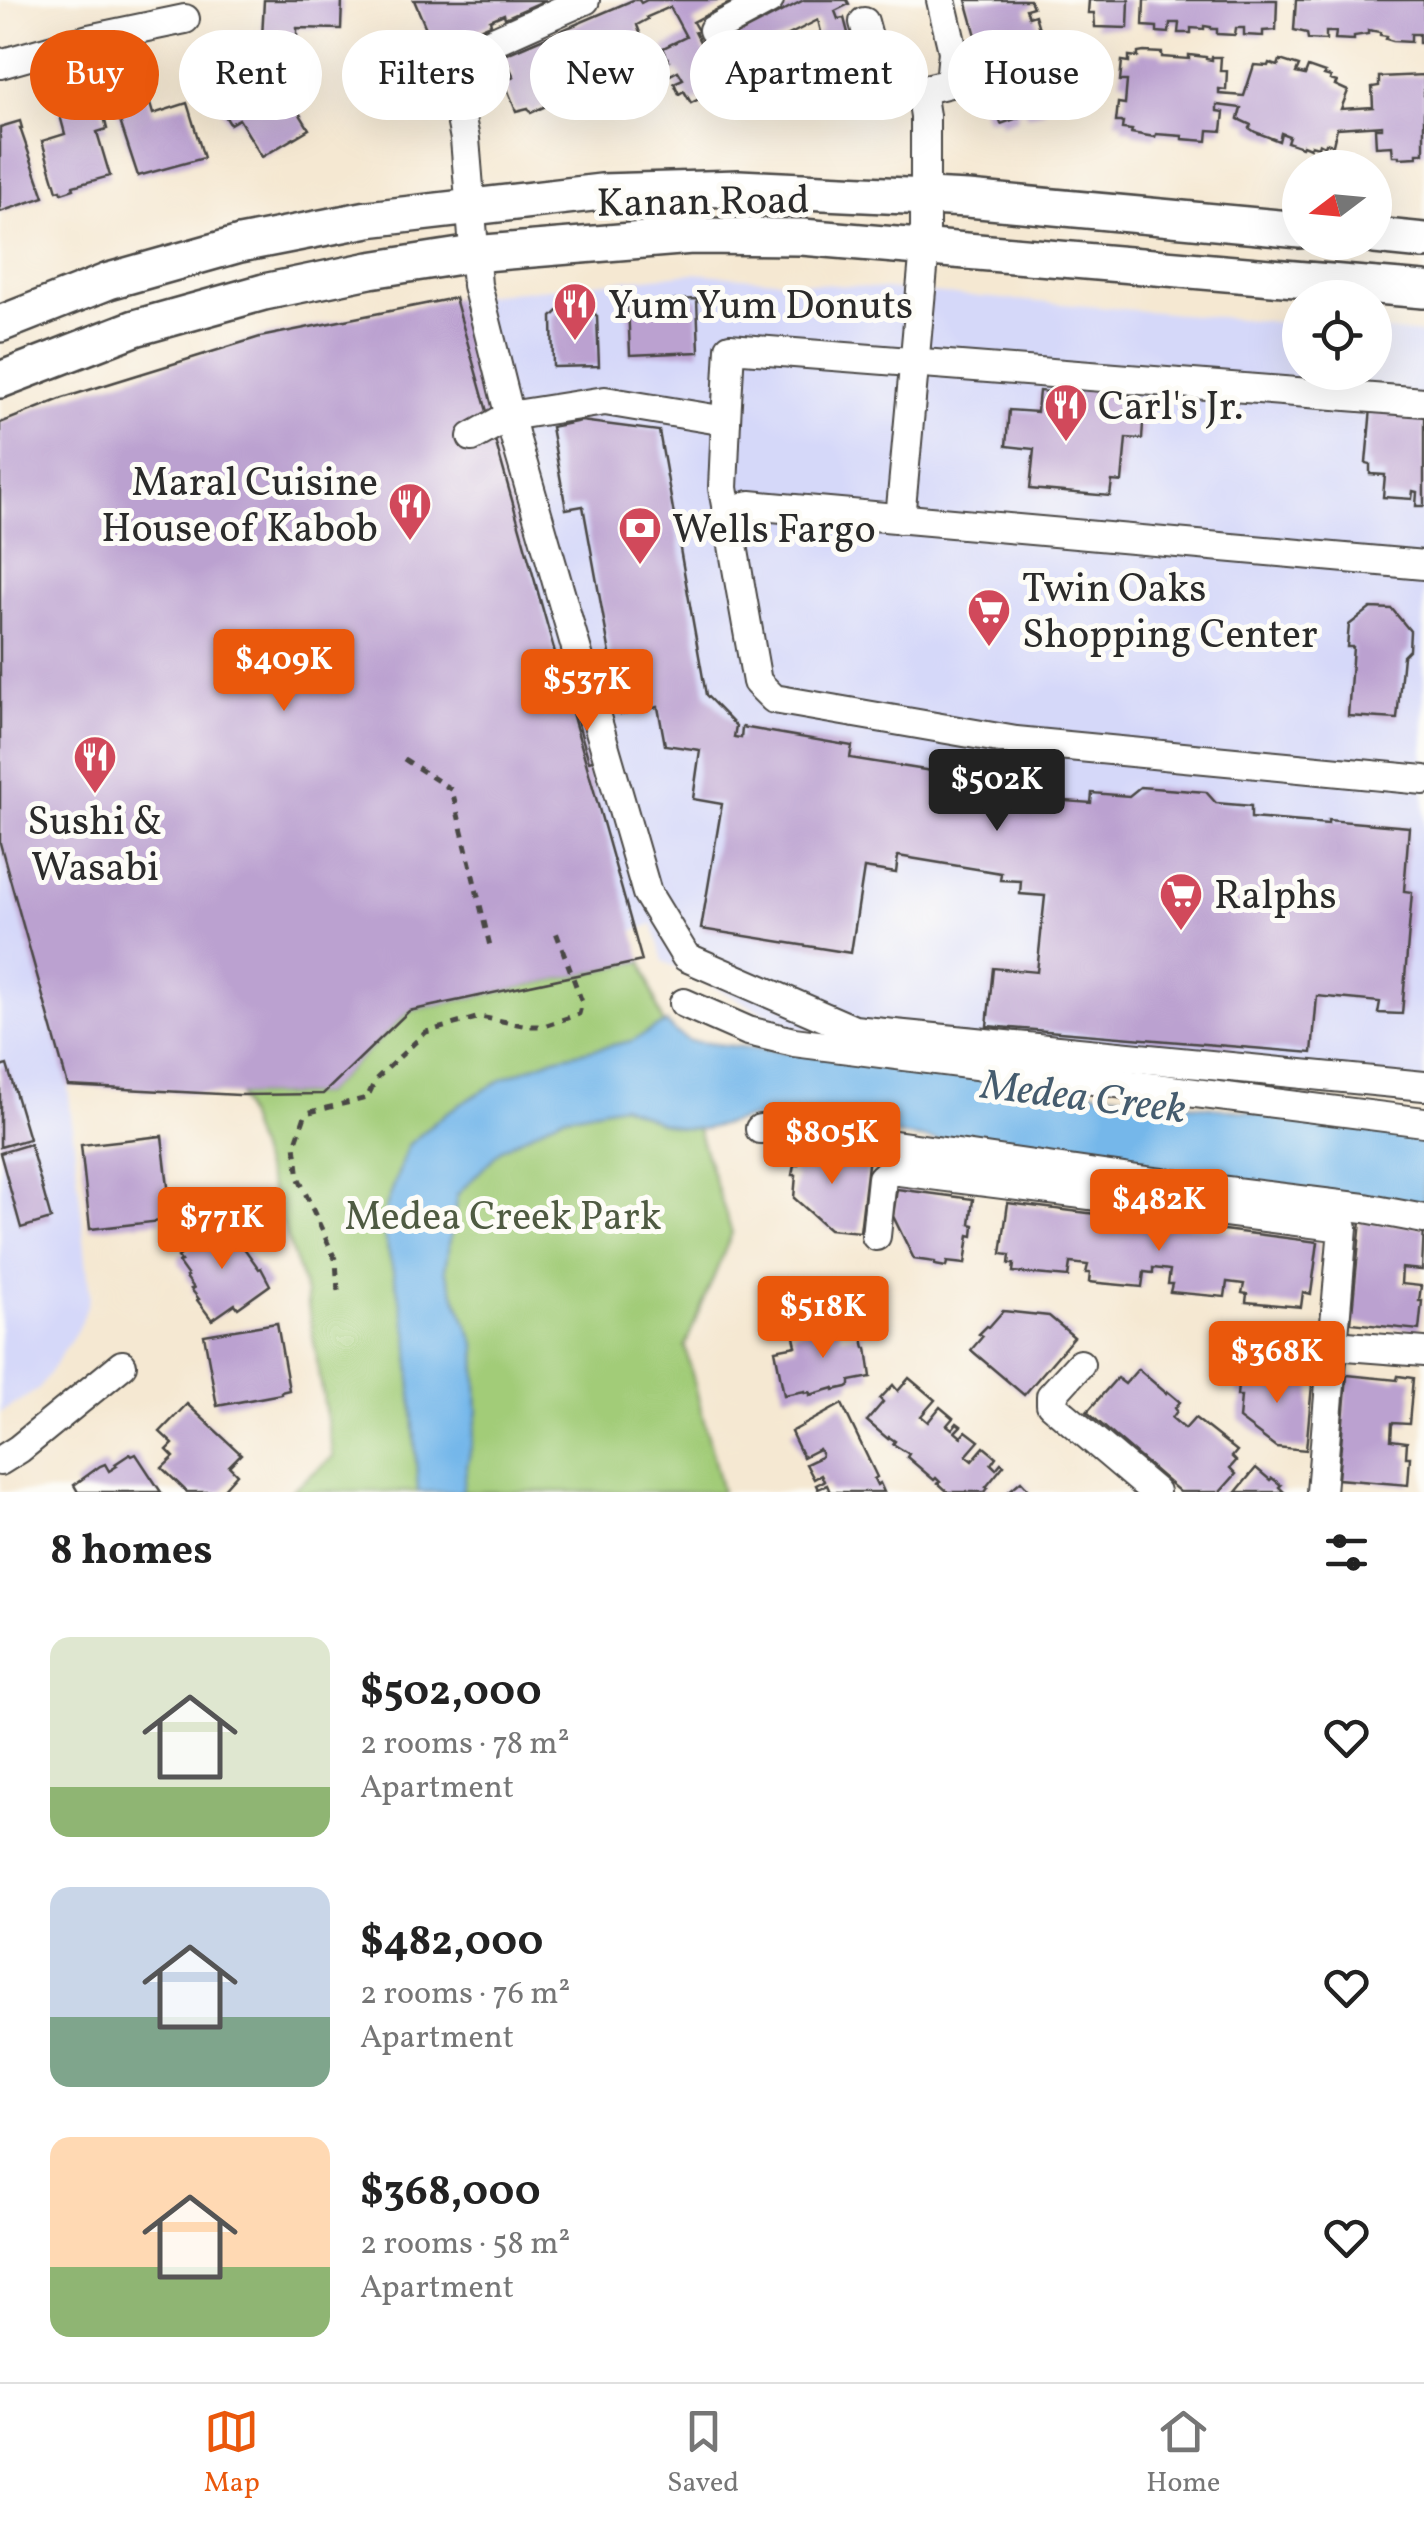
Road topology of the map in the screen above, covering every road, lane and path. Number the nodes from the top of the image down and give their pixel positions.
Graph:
1 (585, 0) edge
2 (769, 0) edge
3 (942, 0) edge
4 (185, 19) dead end
5 (864, 22) dead end
6 (713, 30) dead end
7 (866, 30) edge
8 (0, 64) edge
9 (928, 88) edge
10 (926, 120) edge
11 (924, 196) junction
12 (471, 207) junction
13 (1282, 228) edge
14 (1392, 238) edge
15 (1424, 241) edge
16 (925, 247) junction
17 (473, 254) junction
18 (1424, 290) edge
19 (0, 324) edge
20 (914, 362) junction
21 (8, 368) edge
22 (1424, 402) edge
23 (509, 416) junction
24 (726, 421) junction
25 (472, 437) dead end
26 (727, 510) junction
27 (900, 518) junction
28 (1424, 565) edge
29 (404, 759) dead end
30 (1424, 780) edge
31 (556, 932) dead end
32 (490, 946) dead end
33 (684, 1003) dead end
34 (1424, 1086) edge
35 (1424, 1122) edge
36 (760, 1129) dead end
37 (1424, 1219) edge
38 (876, 1236) dead end
39 (338, 1291) dead end
40 (1334, 1345) junction
41 (1424, 1352) edge
42 (1080, 1364) dead end
43 (122, 1366) dead end
44 (0, 1461) edge
45 (1155, 1492) edge
46 (1321, 1492) edge

1 - 12 street
2 - 6 street
3 - 9 street
4 - 8 street
5 - 7 street
10 - 11 street
11 - 12 main road, Kanan Road
11 - 13 main road, Kanan Road
11 - 16 street
12 - 17 street
12 - 19 main road, Kanan Road
14 - 15 main road
16 - 17 main road, Kanan Road
16 - 18 main road, Kanan Road
16 - 20 street
17 - 21 main road, Kanan Road
17 - 23 street
20 - 22 street
20 - 24 street
20 - 27 street
23 - 24 street
23 - 25 street
23 - 34 street
24 - 26 street
26 - 27 street
26 - 30 street
27 - 28 street
29 - 32 path
31 - 39 path
33 - 35 street
36 - 37 street
38 - 40 street
40 - 41 street
40 - 46 street
42 - 45 street
43 - 44 street

